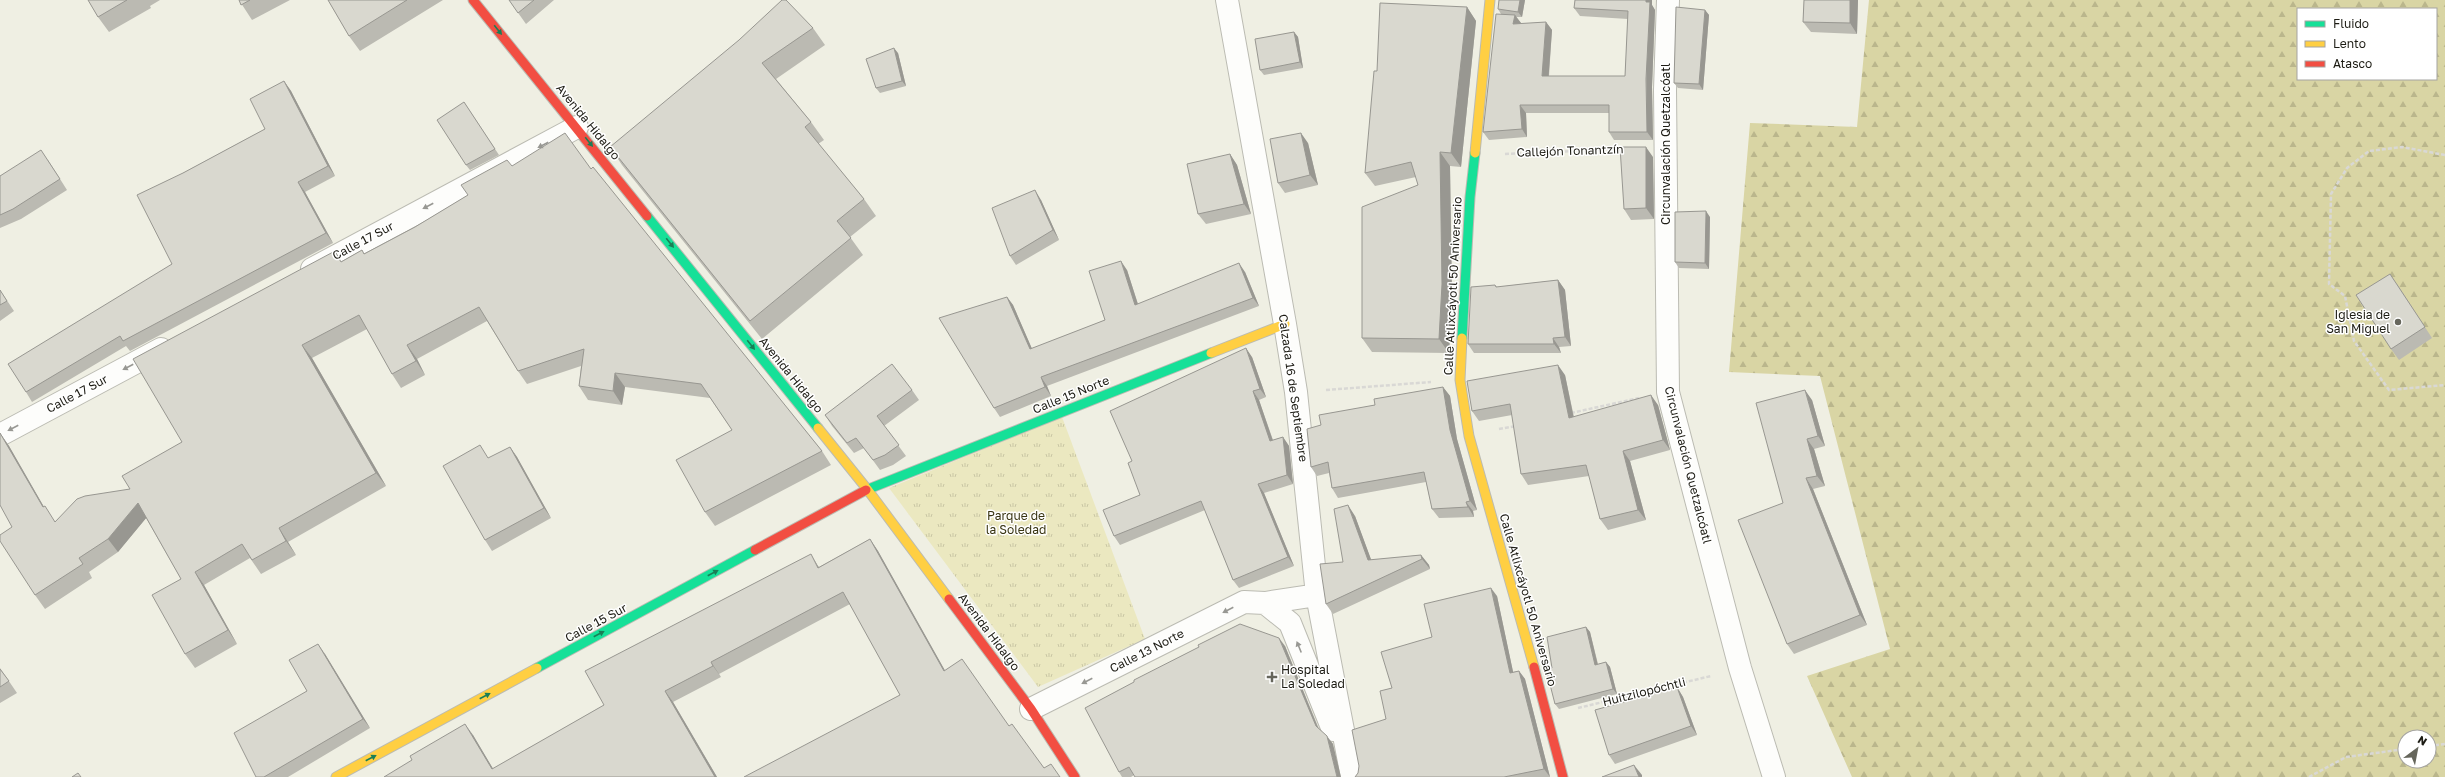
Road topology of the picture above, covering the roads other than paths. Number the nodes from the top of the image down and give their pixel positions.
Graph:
1 (473, 0) edge
2 (1227, 0) edge
3 (1490, 0) edge
4 (1668, 0) edge
5 (577, 127) junction
6 (296, 277) edge
7 (1285, 324) junction
8 (176, 341) edge
9 (0, 435) edge
10 (867, 489) junction
11 (1317, 595) junction
12 (1265, 603) junction
13 (1031, 709) junction
14 (1351, 776) edge
15 (336, 777) edge
16 (1075, 777) edge
17 (1563, 777) edge
18 (1774, 777) edge

1 -> 5 street, Avenida Hidalgo
2 - 7 street, Calzada 16 de Septiembre
3 - 17 street, Calle Atlixcáyotl 50 Aniversario
4 - 18 street, Circunvalación Quetzalcóatl
5 -> 6 street, Calle 17 Sur
5 -> 10 street, Avenida Hidalgo
7 - 10 street, Calle 15 Norte
7 - 11 street, Calzada 16 de Septiembre
8 -> 9 street, Calle 17 Sur
10 - 13 street, Avenida Hidalgo
15 -> 10 street, Calle 15 Sur
11 - 12 street, Calle 13 Norte
11 - 14 street, Calzada 16 de Septiembre
12 -> 13 street, Calle 13 Norte
14 -> 12 street
13 - 16 street, Avenida Hidalgo

